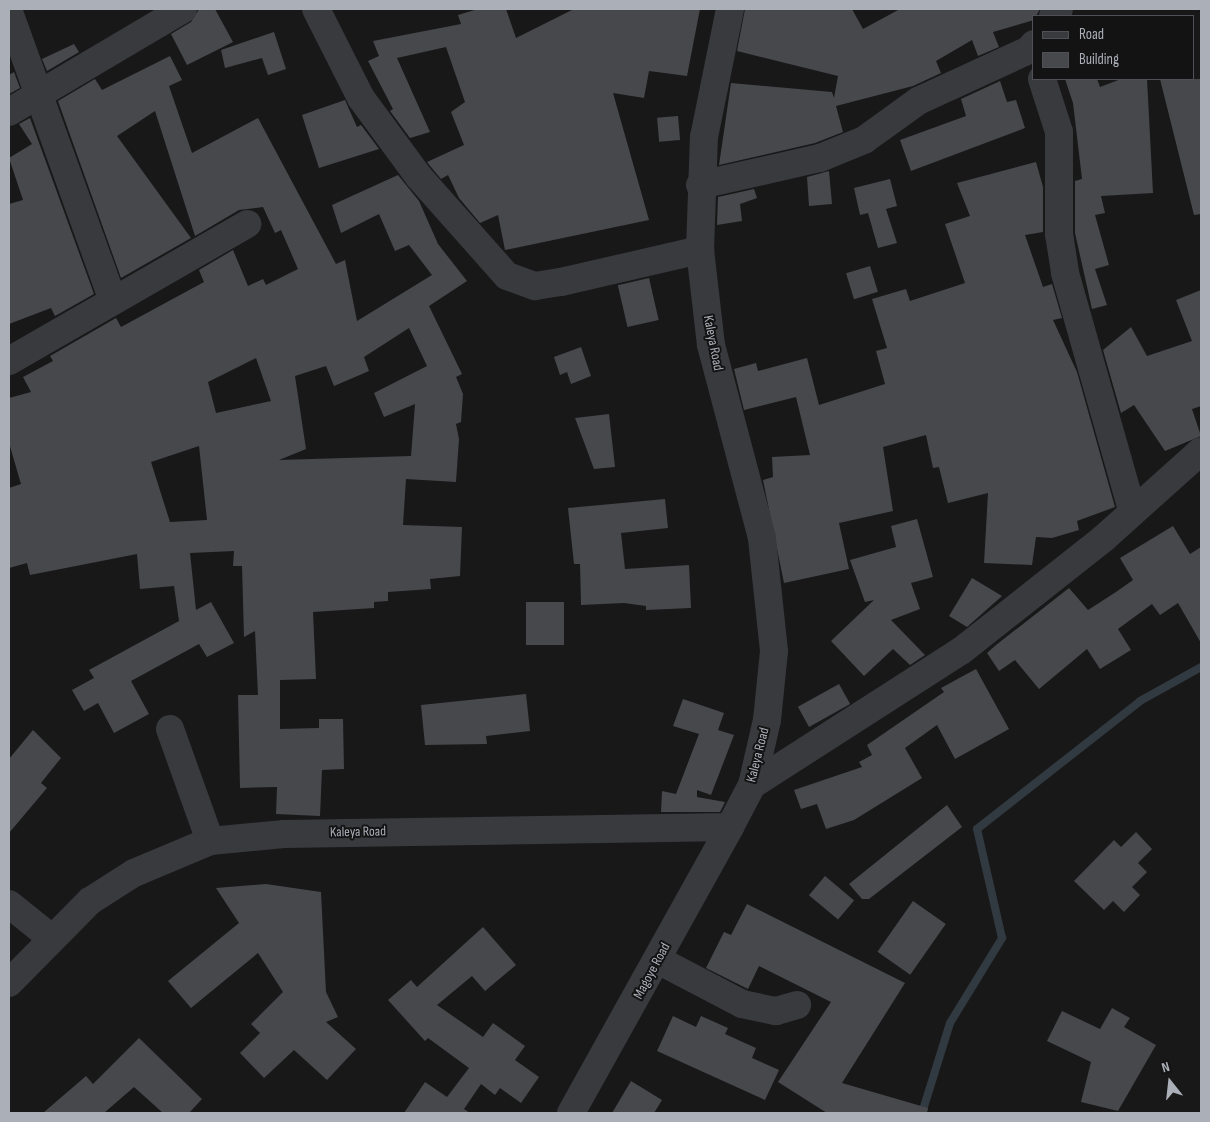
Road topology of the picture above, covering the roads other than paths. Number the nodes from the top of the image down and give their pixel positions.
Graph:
1 (183, 9) edge
2 (316, 9) edge
3 (730, 9) edge
4 (9, 12) edge
5 (1032, 52) edge
6 (1042, 80) edge
7 (37, 96) junction
8 (9, 112) edge
9 (700, 186) junction
10 (247, 224) dead end
11 (700, 250) junction
12 (112, 298) junction
13 (9, 361) edge
14 (1201, 452) edge
15 (1132, 509) junction
16 (170, 729) dead end
17 (752, 785) junction
18 (730, 827) junction
19 (210, 841) junction
20 (9, 904) edge
21 (50, 937) junction
22 (658, 960) junction
23 (9, 983) edge
24 (797, 1005) dead end
25 (571, 1113) edge

1 - 7 street
2 - 11 street
3 - 9 street, Kaleya Road
4 - 7 street
5 - 9 street
6 - 15 street
7 - 8 street
7 - 12 street
9 - 11 street, Kaleya Road
10 - 12 street
11 - 17 street, Kaleya Road
12 - 13 street
14 - 15 street
15 - 17 street
16 - 19 street
17 - 18 street, Kaleya Road
18 - 19 street, Kaleya Road
18 - 22 street, Magoye Road
19 - 21 street, Kaleya Road
20 - 21 street
21 - 23 street, Kaleya Road
22 - 24 street
22 - 25 street, Magoye Road

